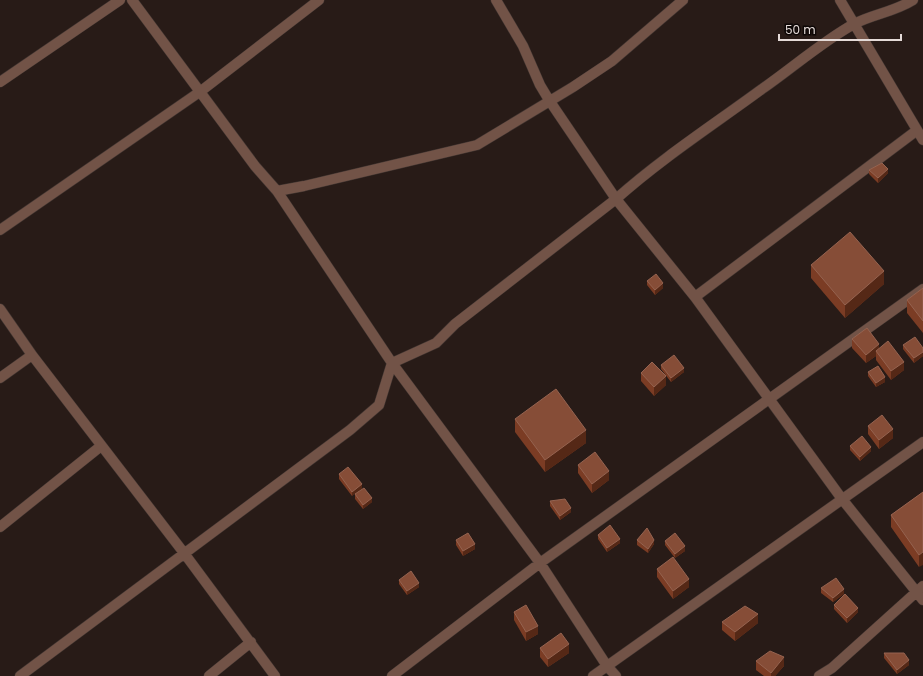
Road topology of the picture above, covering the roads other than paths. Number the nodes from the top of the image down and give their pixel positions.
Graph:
1 (120, 0) edge
2 (132, 0) edge
3 (319, 0) edge
4 (496, 0) edge
5 (683, 0) edge
6 (840, 0) edge
7 (913, 0) edge
8 (854, 24) junction
9 (0, 82) edge
10 (201, 91) junction
11 (549, 100) junction
12 (916, 131) junction
13 (923, 140) edge
14 (277, 191) junction
15 (616, 199) junction
16 (0, 230) edge
17 (923, 289) edge
18 (695, 297) junction
19 (0, 309) edge
20 (32, 355) junction
21 (392, 363) junction
22 (0, 378) edge
23 (770, 399) junction
24 (923, 442) edge
25 (101, 446) junction
26 (842, 499) junction
27 (0, 527) edge
28 (184, 553) junction
29 (540, 563) junction
30 (919, 588) edge
31 (923, 600) edge
32 (251, 642) junction
33 (606, 666) junction
34 (832, 672) edge
35 (20, 676) edge
36 (208, 676) edge
37 (275, 676) edge
38 (392, 676) edge
39 (593, 676) edge
40 (616, 676) edge
41 (819, 676) edge

1 - 9 street
2 - 10 street
3 - 10 street
4 - 11 street
5 - 11 street
6 - 8 street
7 - 8 street
8 - 12 street
8 - 15 street
10 - 14 street
10 - 16 street
11 - 14 street
11 - 15 street
12 - 13 street
12 - 18 street
14 - 21 street
15 - 18 street
15 - 21 street
17 - 23 street
18 - 23 street
19 - 20 street
20 - 22 street
20 - 25 street
21 - 28 street
21 - 29 street
23 - 26 street
23 - 29 street
24 - 26 street
25 - 27 street
25 - 28 street
26 - 30 street
26 - 33 street
28 - 32 street
28 - 35 street
29 - 33 street
29 - 38 street
30 - 31 street
30 - 34 street
32 - 36 street
32 - 37 street
33 - 39 street
33 - 40 street
34 - 41 street

